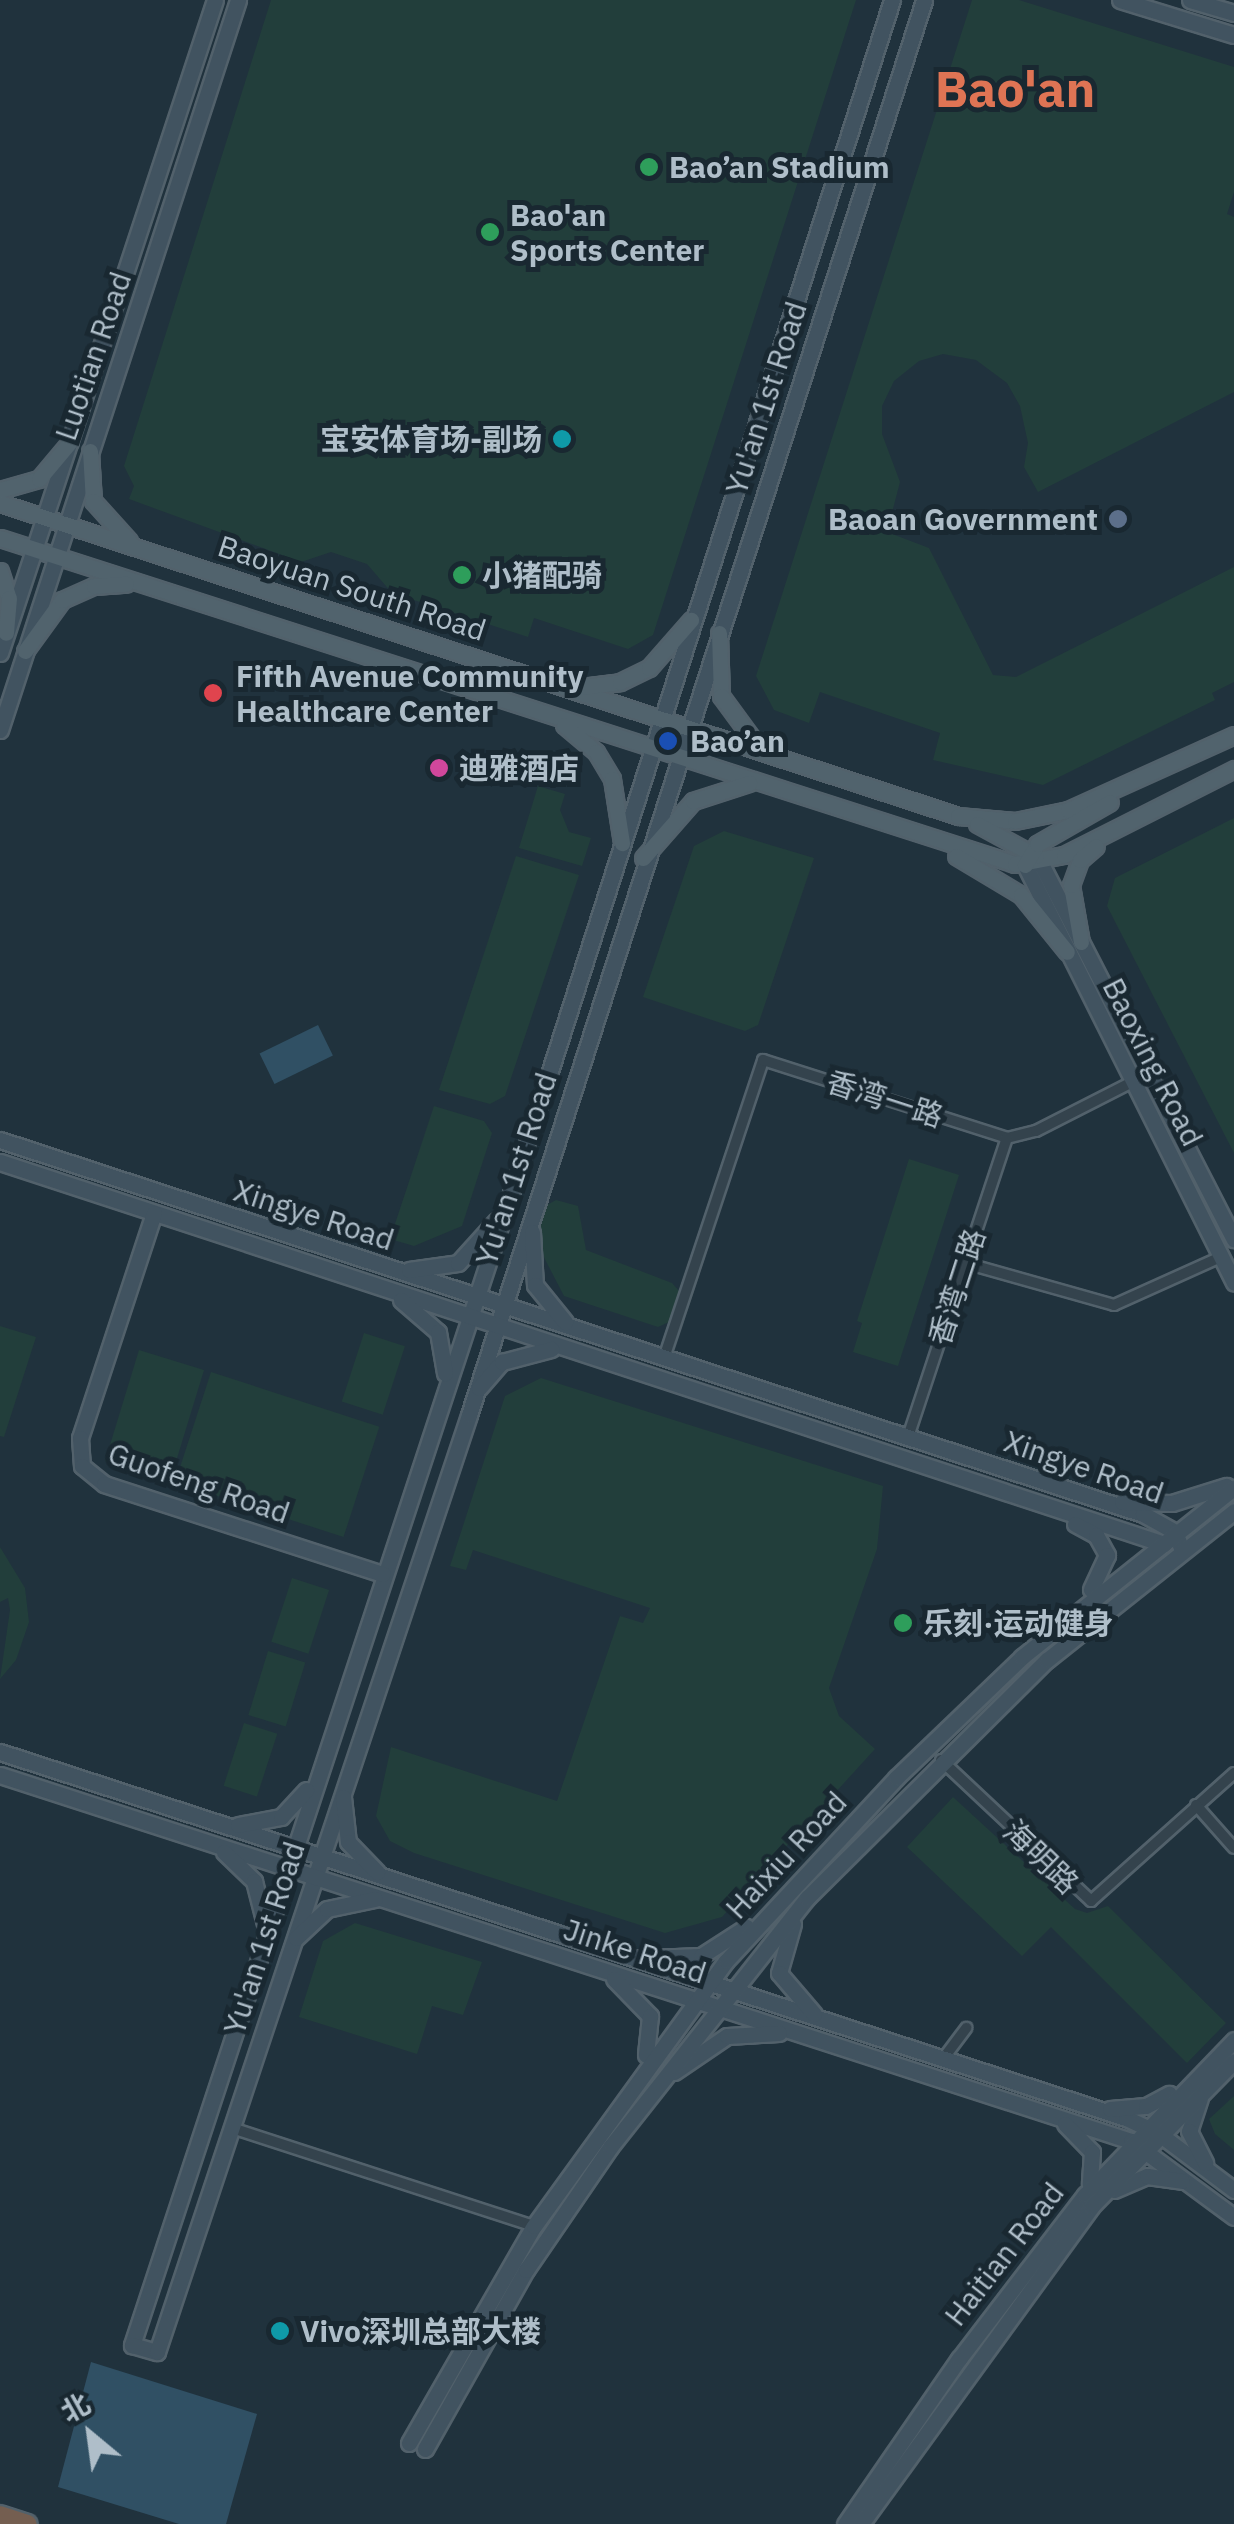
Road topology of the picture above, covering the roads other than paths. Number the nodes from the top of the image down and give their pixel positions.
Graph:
1 (215, 0) edge
2 (238, 0) edge
3 (926, 0) edge
4 (1120, 0) edge
5 (1190, 0) edge
6 (890, 3) edge
7 (1226, 7) edge
8 (1234, 35) edge
9 (70, 442) junction
10 (90, 451) junction
11 (0, 490) edge
12 (0, 503) edge
13 (44, 517) junction
14 (66, 524) junction
15 (0, 538) edge
16 (33, 549) junction
17 (141, 549) junction
18 (55, 556) junction
19 (0, 571) edge
20 (144, 586) junction
21 (691, 620) junction
22 (6, 632) junction
23 (718, 633) junction
24 (25, 651) junction
25 (0, 652) edge
26 (563, 685) junction
27 (662, 716) junction
28 (552, 718) junction
29 (688, 725) junction
30 (0, 730) edge
31 (1234, 735) edge
32 (652, 748) junction
33 (765, 750) junction
34 (677, 756) junction
35 (1234, 769) edge
36 (1152, 777) junction
37 (758, 783) junction
38 (958, 816) junction
39 (1116, 829) junction
40 (622, 842) junction
41 (930, 842) junction
42 (644, 858) junction
43 (1032, 860) junction
44 (1081, 942) junction
45 (1066, 952) junction
46 (1132, 1082) junction
47 (1006, 1138) junction
48 (0, 1140) edge
49 (0, 1162) edge
50 (510, 1196) junction
51 (533, 1208) junction
52 (154, 1213) junction
53 (1234, 1239) edge
54 (1221, 1257) junction
55 (371, 1262) junction
56 (965, 1263) junction
57 (366, 1282) junction
58 (1234, 1283) edge
59 (476, 1297) junction
60 (501, 1305) junction
61 (469, 1317) junction
62 (494, 1325) junction
63 (576, 1330) junction
64 (572, 1351) junction
65 (664, 1358) junction
66 (439, 1404) junction
67 (469, 1415) junction
68 (908, 1437) junction
69 (1234, 1485) edge
70 (1104, 1501) junction
71 (1041, 1505) junction
72 (1234, 1511) edge
73 (1175, 1532) junction
74 (1160, 1543) junction
75 (1182, 1550) junction
76 (382, 1574) junction
77 (1074, 1613) junction
78 (0, 1752) edge
79 (940, 1760) junction
80 (1234, 1773) edge
81 (0, 1774) edge
82 (316, 1774) junction
83 (344, 1779) junction
84 (1196, 1805) junction
85 (217, 1824) junction
86 (208, 1843) junction
87 (292, 1848) junction
88 (1234, 1848) edge
89 (318, 1857) junction
90 (286, 1868) junction
91 (312, 1876) junction
92 (388, 1880) junction
93 (788, 1892) junction
94 (380, 1898) junction
95 (807, 1898) junction
96 (265, 1936) junction
97 (290, 1945) junction
98 (632, 1958) junction
99 (594, 1967) junction
100 (708, 1983) junction
101 (731, 1991) junction
102 (694, 2000) junction
103 (718, 2007) junction
104 (822, 2020) junction
105 (966, 2028) dead end
106 (807, 2036) junction
107 (1234, 2040) edge
108 (943, 2059) junction
109 (1234, 2061) edge
110 (641, 2070) junction
111 (1197, 2075) junction
112 (1216, 2078) junction
113 (642, 2102) junction
114 (1098, 2109) junction
115 (1054, 2116) junction
116 (232, 2128) junction
117 (1152, 2129) junction
118 (1137, 2145) junction
119 (1214, 2174) junction
120 (1189, 2182) junction
121 (1234, 2190) edge
122 (1088, 2201) junction
123 (1234, 2217) edge
124 (534, 2226) junction
125 (0, 2515) edge
126 (28, 2524) edge
127 (845, 2524) edge
128 (861, 2524) edge

1 - 9 main road, Luotian Road
2 - 10 main road, Luotian Road
3 - 23 main road, Yu'an 1st Road
4 - 8 main road
5 - 7 main road
6 - 21 main road, Yu'an 1st Road
9 - 11 main road
9 - 13 main road, Luotian Road
10 - 14 main road, Luotian Road
10 - 17 main road
12 - 13 main road, Baoyuan South Road
13 - 14 main road, Baoyuan South Road
13 - 16 main road, Luotian Road
14 - 17 main road, Baoyuan South Road
14 - 18 main road, Luotian Road
15 - 16 main road, Baoyuan South Road
16 - 18 main road, Baoyuan South Road
16 - 22 main road, Luotian Road
17 - 26 main road, Baoyuan South Road
18 - 20 main road, Baoyuan South Road
18 - 24 main road, Luotian Road
19 - 22 main road
20 - 24 main road
20 - 28 main road, Baoyuan South Road
21 - 26 main road
21 - 27 main road, Yu'an 1st Road
22 - 25 main road, Luotian Road
23 - 29 main road, Yu'an 1st Road
23 - 33 main road
24 - 30 main road, Luotian Road
26 - 27 main road, Baoyuan South Road
27 - 29 main road, Baoyuan South Road
27 - 32 main road, Yu'an 1st Road
28 - 32 main road, Baoyuan South Road
28 - 40 main road
29 - 33 main road, Baoyuan South Road
29 - 34 main road, Yu'an 1st Road
31 - 36 main road
32 - 34 main road, Baoyuan South Road
32 - 40 main road, Yu'an 1st Road
33 - 38 main road, Baoyuan South Road
34 - 37 main road, Baoyuan South Road
34 - 42 main road, Yu'an 1st Road
35 - 39 main road
36 - 38 main road
36 - 43 main road
37 - 41 main road, Baoyuan South Road
37 - 42 main road
38 - 43 main road
39 - 43 main road
39 - 44 main road
40 - 50 main road, Yu'an 1st Road
41 - 43 main road
41 - 45 main road
42 - 51 main road, Yu'an 1st Road
43 - 44 main road, Baoxing Road
43 - 45 main road, Baoxing Road
44 - 53 main road, Baoxing Road
45 - 46 main road, Baoxing Road
46 - 47 street
46 - 54 main road, Baoxing Road
47 - 56 street, 香湾二路
47 - 65 street, 香湾一路
48 - 55 main road, Xingye Road
49 - 52 main road, Xingye Road
50 - 55 main road
50 - 59 main road, Yu'an 1st Road
51 - 60 main road, Yu'an 1st Road
51 - 63 main road
52 - 57 main road, Xingye Road
52 - 76 main road, Guofeng Road
54 - 56 street
54 - 58 main road, Baoxing Road
55 - 59 main road, Xingye Road
56 - 68 street, 香湾二路
57 - 61 main road, Xingye Road
57 - 66 main road
59 - 60 main road, Xingye Road
59 - 61 main road, Yu'an 1st Road
60 - 62 main road, Yu'an 1st Road
60 - 63 main road, Xingye Road
61 - 62 main road, Xingye Road
61 - 66 main road, Yu'an 1st Road
62 - 64 main road, Xingye Road
62 - 67 main road, Yu'an 1st Road
63 - 65 main road, Xingye Road
64 - 67 main road
64 - 71 main road, Xingye Road
65 - 68 main road, Xingye Road
66 - 76 main road, Yu'an 1st Road
67 - 83 main road, Yu'an 1st Road
68 - 70 main road, Xingye Road
69 - 70 main road
69 - 73 main road, Haixiu Road
70 - 73 main road, Xingye Road
71 - 74 main road, Xingye Road
71 - 77 main road
72 - 75 main road, Haixiu Road
73 - 74 main road, Haixiu Road
73 - 75 main road, Xingye Road
74 - 75 main road, Xingye Road
74 - 77 main road, Haixiu Road
75 - 79 main road, Haixiu Road
76 - 82 main road, Yu'an 1st Road
77 - 93 main road, Haixiu Road
78 - 85 main road, Jinke Road
79 - 84 street, 海明路
79 - 95 main road, Haixiu Road
80 - 84 street, 海明路
81 - 86 main road, Jinke Road
82 - 85 main road
82 - 87 main road, Yu'an 1st Road
83 - 89 main road, Yu'an 1st Road
83 - 92 main road
84 - 88 street
85 - 87 main road, Jinke Road
86 - 90 main road, Jinke Road
86 - 96 main road
87 - 89 main road, Jinke Road
87 - 90 main road, Yu'an 1st Road
89 - 91 main road, Yu'an 1st Road
89 - 92 main road, Jinke Road
90 - 91 main road, Jinke Road
90 - 96 main road, Yu'an 1st Road
91 - 94 main road, Jinke Road
91 - 97 main road, Yu'an 1st Road
92 - 98 main road, Jinke Road
93 - 98 main road
93 - 100 main road, Haixiu Road
94 - 97 main road
94 - 99 main road, Jinke Road
95 - 101 main road, Haixiu Road
95 - 104 main road
96 - 116 main road, Yu'an 1st Road
97 - 116 main road, Yu'an 1st Road
98 - 100 main road, Jinke Road
99 - 102 main road, Jinke Road
99 - 110 main road
100 - 101 main road, Jinke Road
100 - 102 main road, Haixiu Road
101 - 103 main road, Haixiu Road
101 - 104 main road, Jinke Road
102 - 103 main road, Jinke Road
102 - 110 main road, Haixiu Road
103 - 106 main road, Jinke Road
103 - 113 main road, Haixiu Road
104 - 108 main road, Jinke Road
105 - 108 street
106 - 113 main road
106 - 115 main road, Jinke Road
107 - 111 main road, Haitian Road
108 - 114 main road, Jinke Road
109 - 112 main road, Haitian Road
110 - 124 main road, Haixiu Road
111 - 114 main road
111 - 117 main road, Haitian Road
112 - 117 main road, Haitian Road
112 - 119 main road
113 - 124 main road, Haixiu Road
114 - 117 main road, Jinke Road
115 - 118 main road, Jinke Road
115 - 122 main road
116 - 124 street
117 - 118 main road, Haitian Road
117 - 119 main road, Jinke Road
118 - 120 main road, Jinke Road
118 - 122 main road, Haitian Road
119 - 121 main road, Jinke Road
120 - 122 main road
120 - 123 main road, Jinke Road
122 - 127 main road, Haitian Road
122 - 128 main road, Haitian Road
125 - 126 highway

